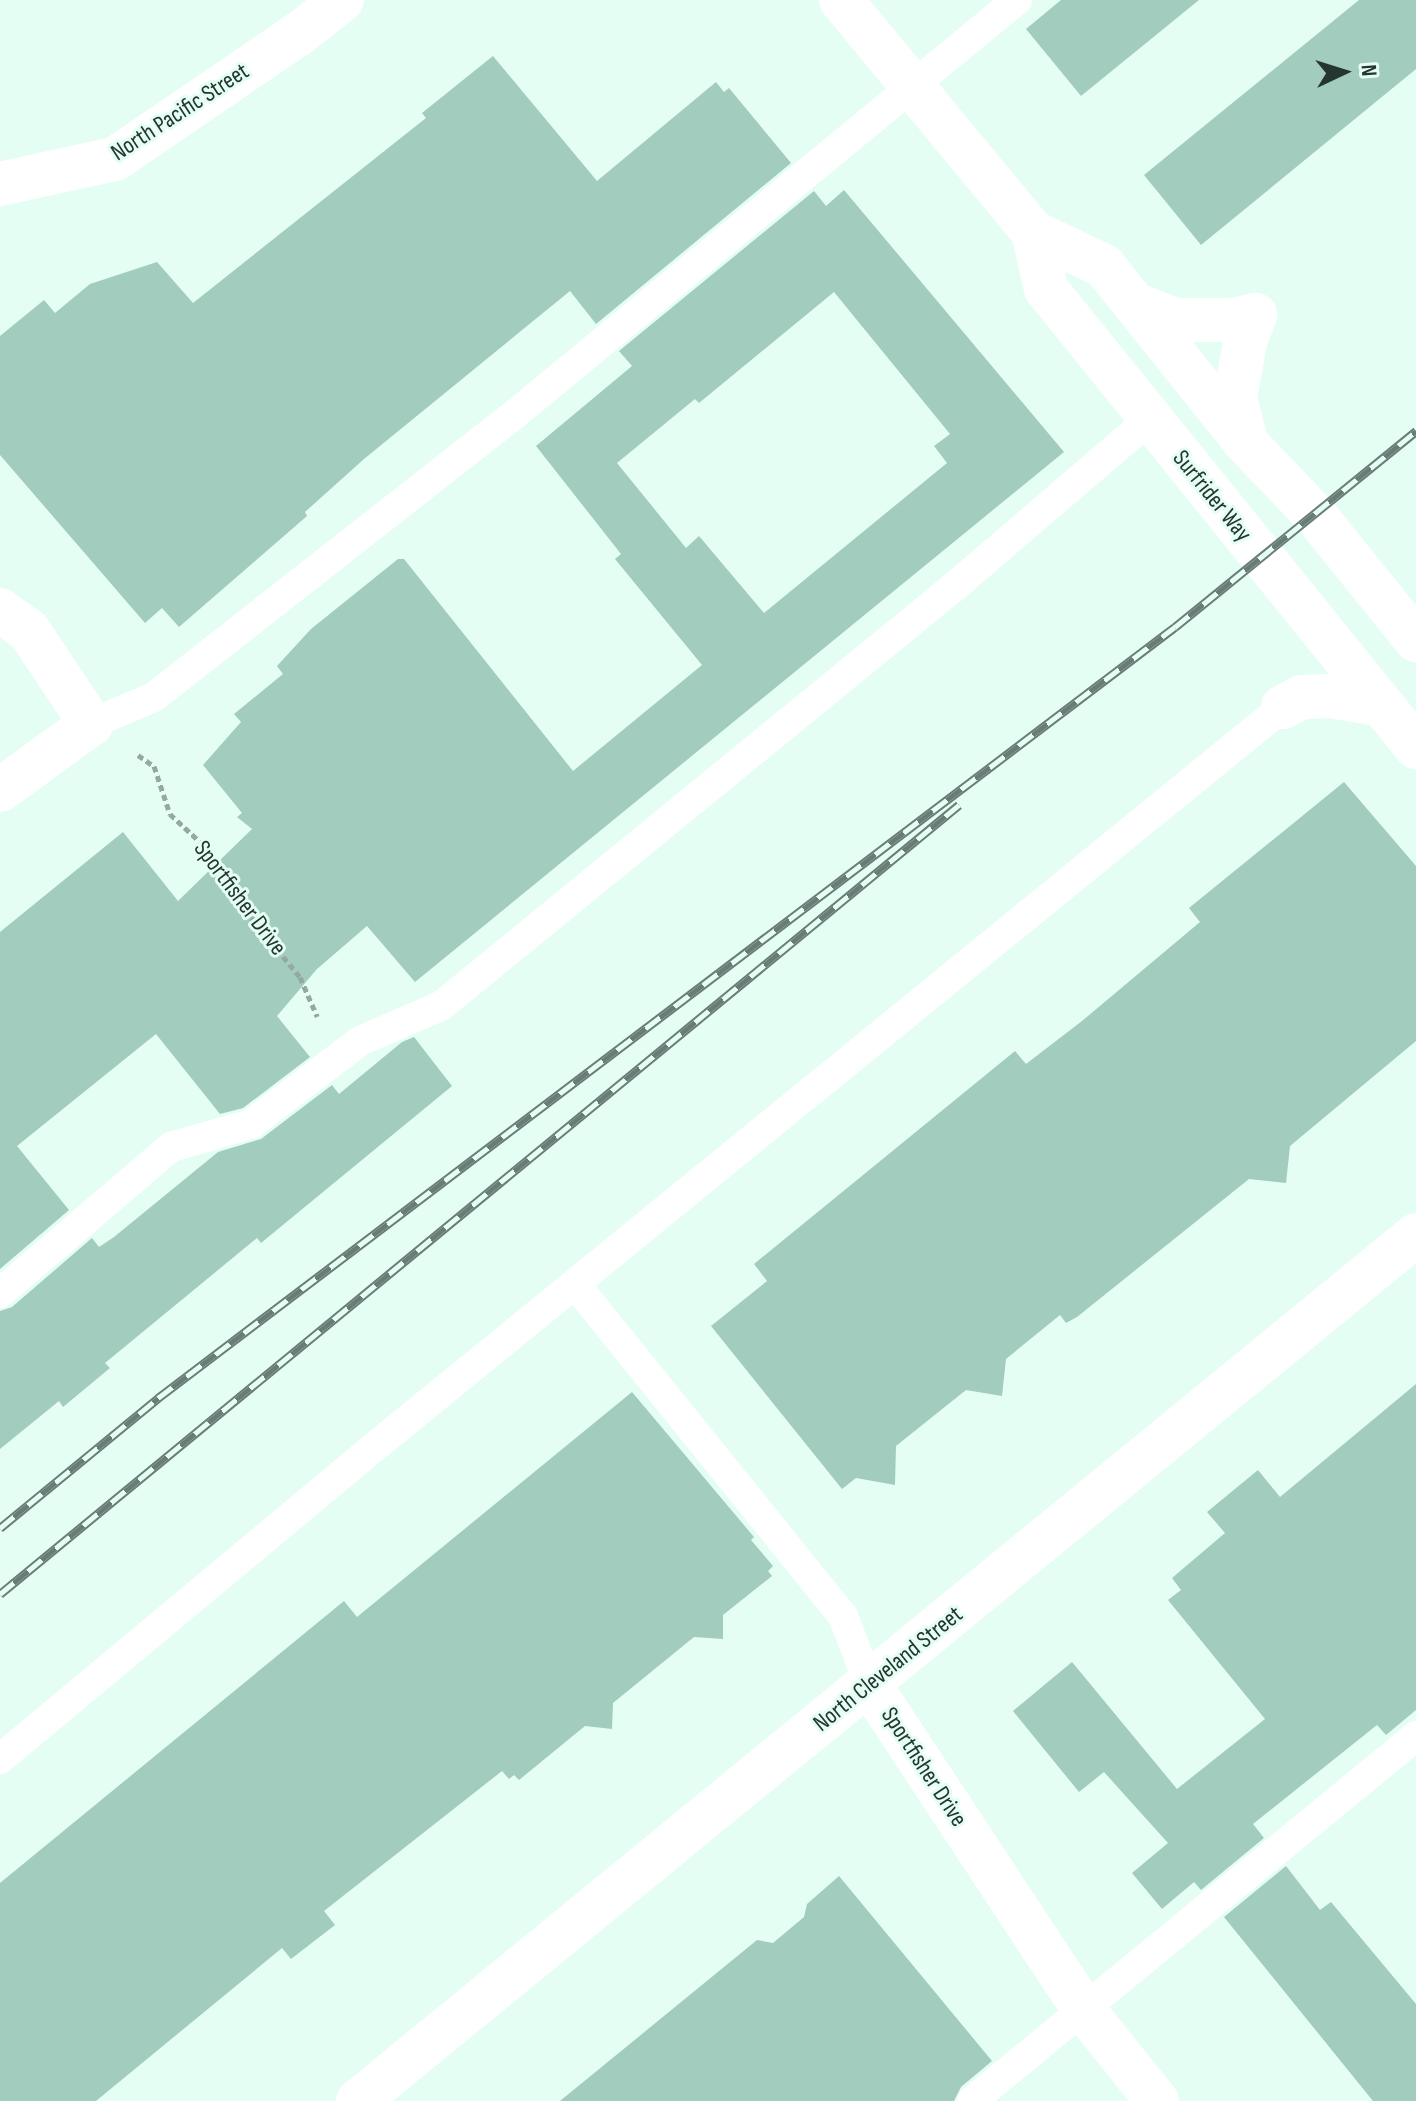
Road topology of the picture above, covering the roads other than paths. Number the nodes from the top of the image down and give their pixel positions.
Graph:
1 (342, 0) edge
2 (841, 0) edge
3 (1017, 0) edge
4 (912, 84) junction
5 (0, 184) edge
6 (1033, 232) junction
7 (1135, 304) junction
8 (1149, 420) junction
9 (1246, 443) junction
10 (0, 610) edge
11 (1416, 640) edge
12 (1380, 704) junction
13 (1283, 707) joint
14 (91, 724) junction
15 (1416, 747) edge
16 (0, 790) edge
17 (1416, 1235) edge
18 (575, 1284) junction
19 (0, 1293) edge
20 (869, 1684) junction
21 (1416, 1736) edge
22 (0, 1759) edge
23 (1083, 2009) junction
24 (358, 2101) edge
25 (972, 2101) edge
26 (1157, 2101) edge

1 - 5 main road, North Pacific Street
2 - 4 main road, Surfrider Way
3 - 4 lane
4 - 6 main road, Surfrider Way
4 - 14 lane
6 - 7 main road, Surfrider Way
6 - 8 main road, Surfrider Way
7 - 9 main road, Surfrider Way
7 - 9 main road
8 - 12 main road, Surfrider Way
8 - 19 lane
9 - 11 main road, Surfrider Way
10 - 14 main road
12 - 13 main road
12 - 15 main road, Surfrider Way
13 - 18 lane
14 - 16 main road
17 - 20 main road, North Cleveland Street
18 - 20 lane, Sportfisher Drive
18 - 22 lane
20 - 23 main road, Sportfisher Drive
20 - 24 main road, North Cleveland Street
21 - 23 lane
23 - 25 lane
23 - 26 main road, Sportfisher Drive

